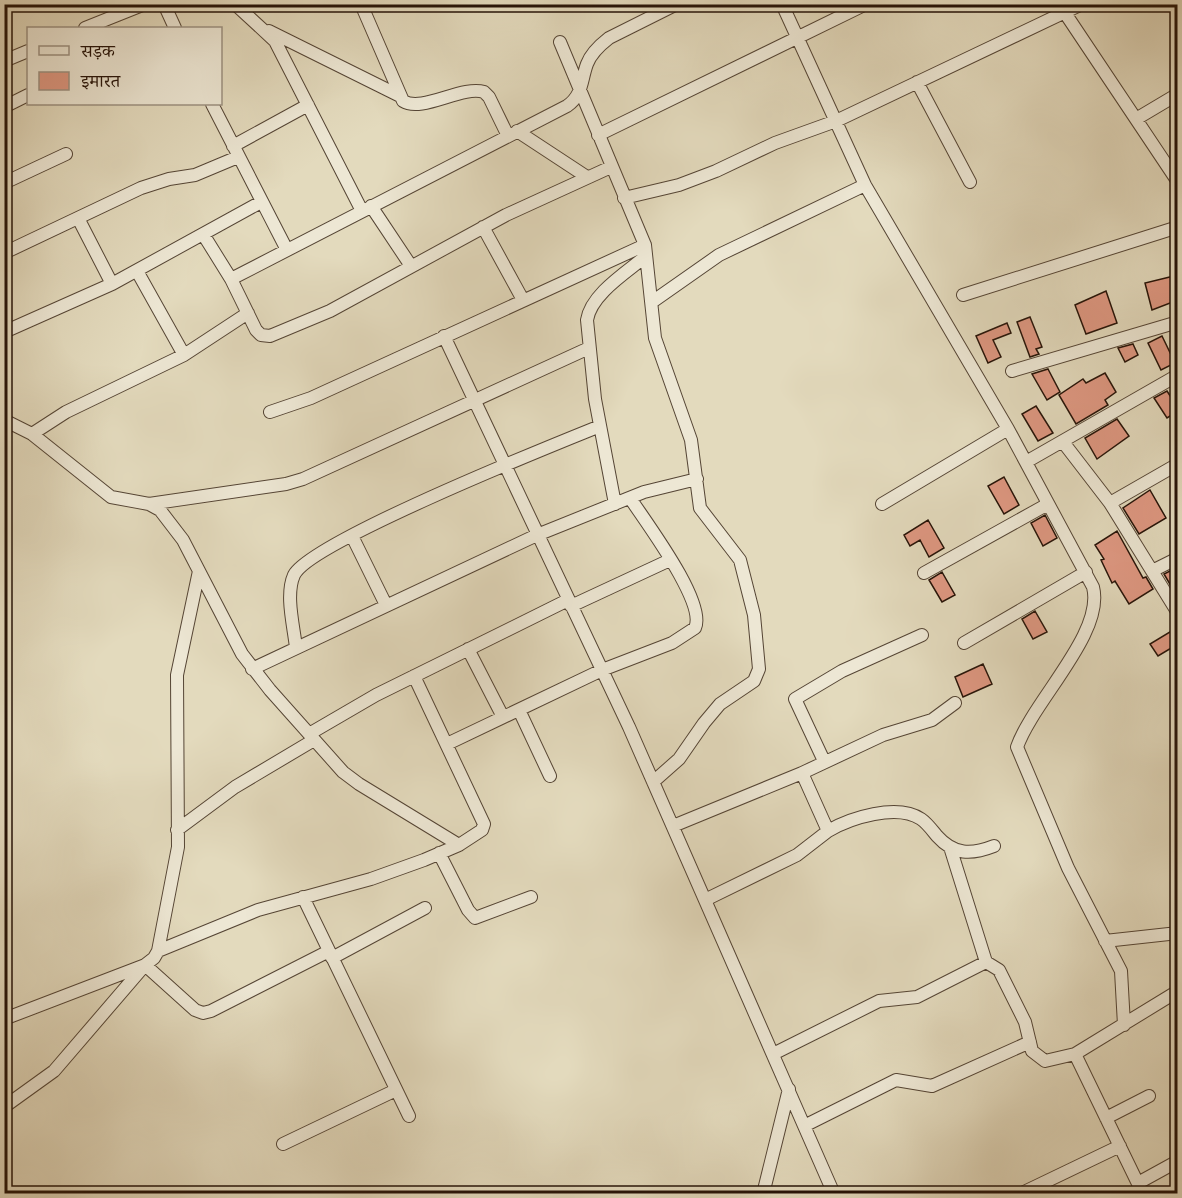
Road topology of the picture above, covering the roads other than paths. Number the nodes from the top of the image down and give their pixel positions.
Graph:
1 (145, 4) edge
2 (164, 4) edge
3 (236, 4) edge
4 (361, 4) edge
5 (677, 4) edge
6 (782, 4) edge
7 (866, 4) edge
8 (1082, 4) edge
9 (1061, 8) edge
10 (88, 27) edge
11 (175, 27) edge
12 (263, 28) junction
13 (798, 38) junction
14 (561, 42) dead end
15 (27, 51) edge
16 (4, 61) edge
17 (917, 82) junction
18 (580, 91) junction
19 (1178, 94) edge
20 (27, 96) edge
21 (400, 96) junction
22 (212, 105) edge
23 (308, 105) junction
24 (4, 107) edge
25 (1136, 119) junction
26 (836, 121) junction
27 (512, 134) junction
28 (598, 135) junction
29 (236, 152) junction
30 (66, 154) dead end
31 (610, 166) junction
32 (587, 177) junction
33 (970, 182) dead end
34 (1178, 182) edge
35 (4, 183) edge
36 (866, 185) junction
37 (624, 198) junction
38 (261, 202) junction
39 (366, 209) junction
40 (78, 218) junction
41 (483, 227) junction
42 (1178, 228) edge
43 (203, 234) junction
44 (287, 250) junction
45 (645, 251) junction
46 (4, 253) edge
47 (411, 266) junction
48 (137, 271) junction
49 (231, 279) junction
50 (112, 284) junction
51 (963, 295) dead end
52 (523, 300) junction
53 (652, 302) junction
54 (248, 313) junction
55 (1178, 322) edge
56 (4, 332) edge
57 (444, 336) junction
58 (589, 348) junction
59 (184, 355) junction
60 (1012, 371) dead end
61 (1178, 375) edge
62 (473, 400) junction
63 (270, 412) dead end
64 (4, 420) edge
65 (600, 426) junction
66 (1008, 429) junction
67 (32, 434) junction
68 (1063, 442) junction
69 (1026, 462) junction
70 (1178, 464) edge
71 (503, 465) junction
72 (697, 479) junction
73 (630, 498) junction
74 (1110, 502) junction
75 (149, 504) junction
76 (615, 504) junction
77 (882, 504) dead end
78 (1048, 504) junction
79 (537, 535) junction
80 (352, 536) junction
81 (1178, 558) edge
82 (670, 560) junction
83 (199, 571) junction
84 (1152, 571) junction
85 (1086, 572) junction
86 (924, 573) dead end
87 (570, 603) junction
88 (386, 605) junction
89 (1178, 613) edge
90 (922, 635) dead end
91 (964, 643) dead end
92 (296, 648) junction
93 (468, 649) junction
94 (252, 669) junction
95 (602, 670) junction
96 (414, 676) junction
97 (955, 704) dead end
98 (519, 710) junction
99 (503, 717) junction
100 (312, 737) junction
101 (447, 744) junction
102 (824, 760) junction
103 (802, 773) junction
104 (550, 776) dead end
105 (653, 782) junction
106 (673, 826) junction
107 (177, 830) junction
108 (828, 831) junction
109 (459, 845) junction
110 (994, 846) dead end
111 (950, 847) junction
112 (439, 853) junction
113 (303, 897) junction
114 (531, 897) dead end
115 (705, 900) junction
116 (425, 908) dead end
117 (1178, 933) edge
118 (1105, 941) junction
119 (158, 951) junction
120 (331, 954) junction
121 (986, 962) junction
122 (145, 965) junction
123 (1178, 991) edge
124 (4, 1019) edge
125 (1124, 1024) junction
126 (1030, 1042) junction
127 (773, 1054) junction
128 (1075, 1054) junction
129 (396, 1089) junction
130 (789, 1089) junction
131 (1149, 1096) dead end
132 (4, 1107) edge
133 (409, 1116) dead end
134 (1106, 1118) junction
135 (806, 1125) junction
136 (283, 1144) dead end
137 (1120, 1146) junction
138 (1178, 1161) edge
139 (1141, 1188) edge
140 (833, 1193) edge
141 (763, 1194) edge
142 (1020, 1194) edge

1 - 10 street
2 - 11 street
3 - 12 street
4 - 21 street
5 - 18 street
6 - 13 street
7 - 13 street
8 - 9 street
9 - 17 street
9 - 25 street
12 - 21 street
12 - 23 street
13 - 26 street
13 - 28 street
14 - 18 street
15 - 16 street
17 - 26 street
17 - 33 street
18 - 27 street
18 - 28 street
19 - 25 street
20 - 24 street
21 - 27 street
22 - 29 street
23 - 29 street
23 - 39 street
25 - 34 street
26 - 36 street
26 - 37 street
27 - 32 street
27 - 39 street
28 - 31 street
29 - 38 street
29 - 40 street
30 - 35 street
31 - 32 street
31 - 37 street
32 - 41 street
36 - 53 street
36 - 66 street
37 - 45 street
38 - 43 street
38 - 44 street
39 - 44 street
39 - 47 street
40 - 46 street
40 - 50 street
41 - 47 street
41 - 52 street
42 - 51 street
43 - 48 street
43 - 49 street
44 - 49 street
45 - 52 street
45 - 53 street
45 - 58 street
47 - 54 street
48 - 50 street
48 - 59 street
49 - 54 street
50 - 56 street
52 - 57 street
53 - 72 street
54 - 59 street
55 - 60 street
57 - 62 street
57 - 63 street
58 - 62 street
58 - 65 street
59 - 67 street
61 - 68 street
62 - 71 street
62 - 75 street
64 - 67 street
65 - 71 street
65 - 76 street
66 - 69 street
66 - 77 street
67 - 75 street
68 - 69 street
68 - 74 street
69 - 78 street
70 - 74 street
71 - 79 street
71 - 80 street
72 - 73 street
72 - 105 street
73 - 76 street
73 - 82 street
74 - 84 street
75 - 83 street
76 - 79 street
78 - 85 street
78 - 86 street
79 - 87 street
79 - 88 street
80 - 88 street
80 - 92 street
81 - 84 street
82 - 87 street
82 - 95 street
83 - 94 street
83 - 107 street
84 - 89 street
85 - 91 street
85 - 118 street
87 - 93 street
87 - 95 street
88 - 92 street
90 - 102 street
92 - 94 street
93 - 96 street
93 - 99 street
94 - 100 street
95 - 98 street
95 - 105 street
96 - 100 street
96 - 101 street
97 - 102 street
98 - 99 street
98 - 104 street
99 - 101 street
100 - 107 street
100 - 109 street
101 - 109 street
102 - 103 street
103 - 106 street
103 - 108 street
105 - 106 street
106 - 115 street
107 - 119 street
108 - 111 street
108 - 115 street
109 - 112 street
110 - 111 street
111 - 121 street
112 - 113 street
112 - 114 street
113 - 119 street
113 - 120 street
115 - 127 street
116 - 120 street
117 - 118 street
118 - 125 street
119 - 122 street
120 - 122 street
120 - 129 street
121 - 126 street
121 - 127 street
122 - 124 street
122 - 132 street
123 - 125 street
125 - 128 street
126 - 128 street
126 - 135 street
127 - 130 street
128 - 134 street
129 - 133 street
129 - 136 street
130 - 135 street
130 - 141 street
131 - 134 street
134 - 137 street
135 - 140 street
137 - 139 street
137 - 142 street
138 - 139 street

